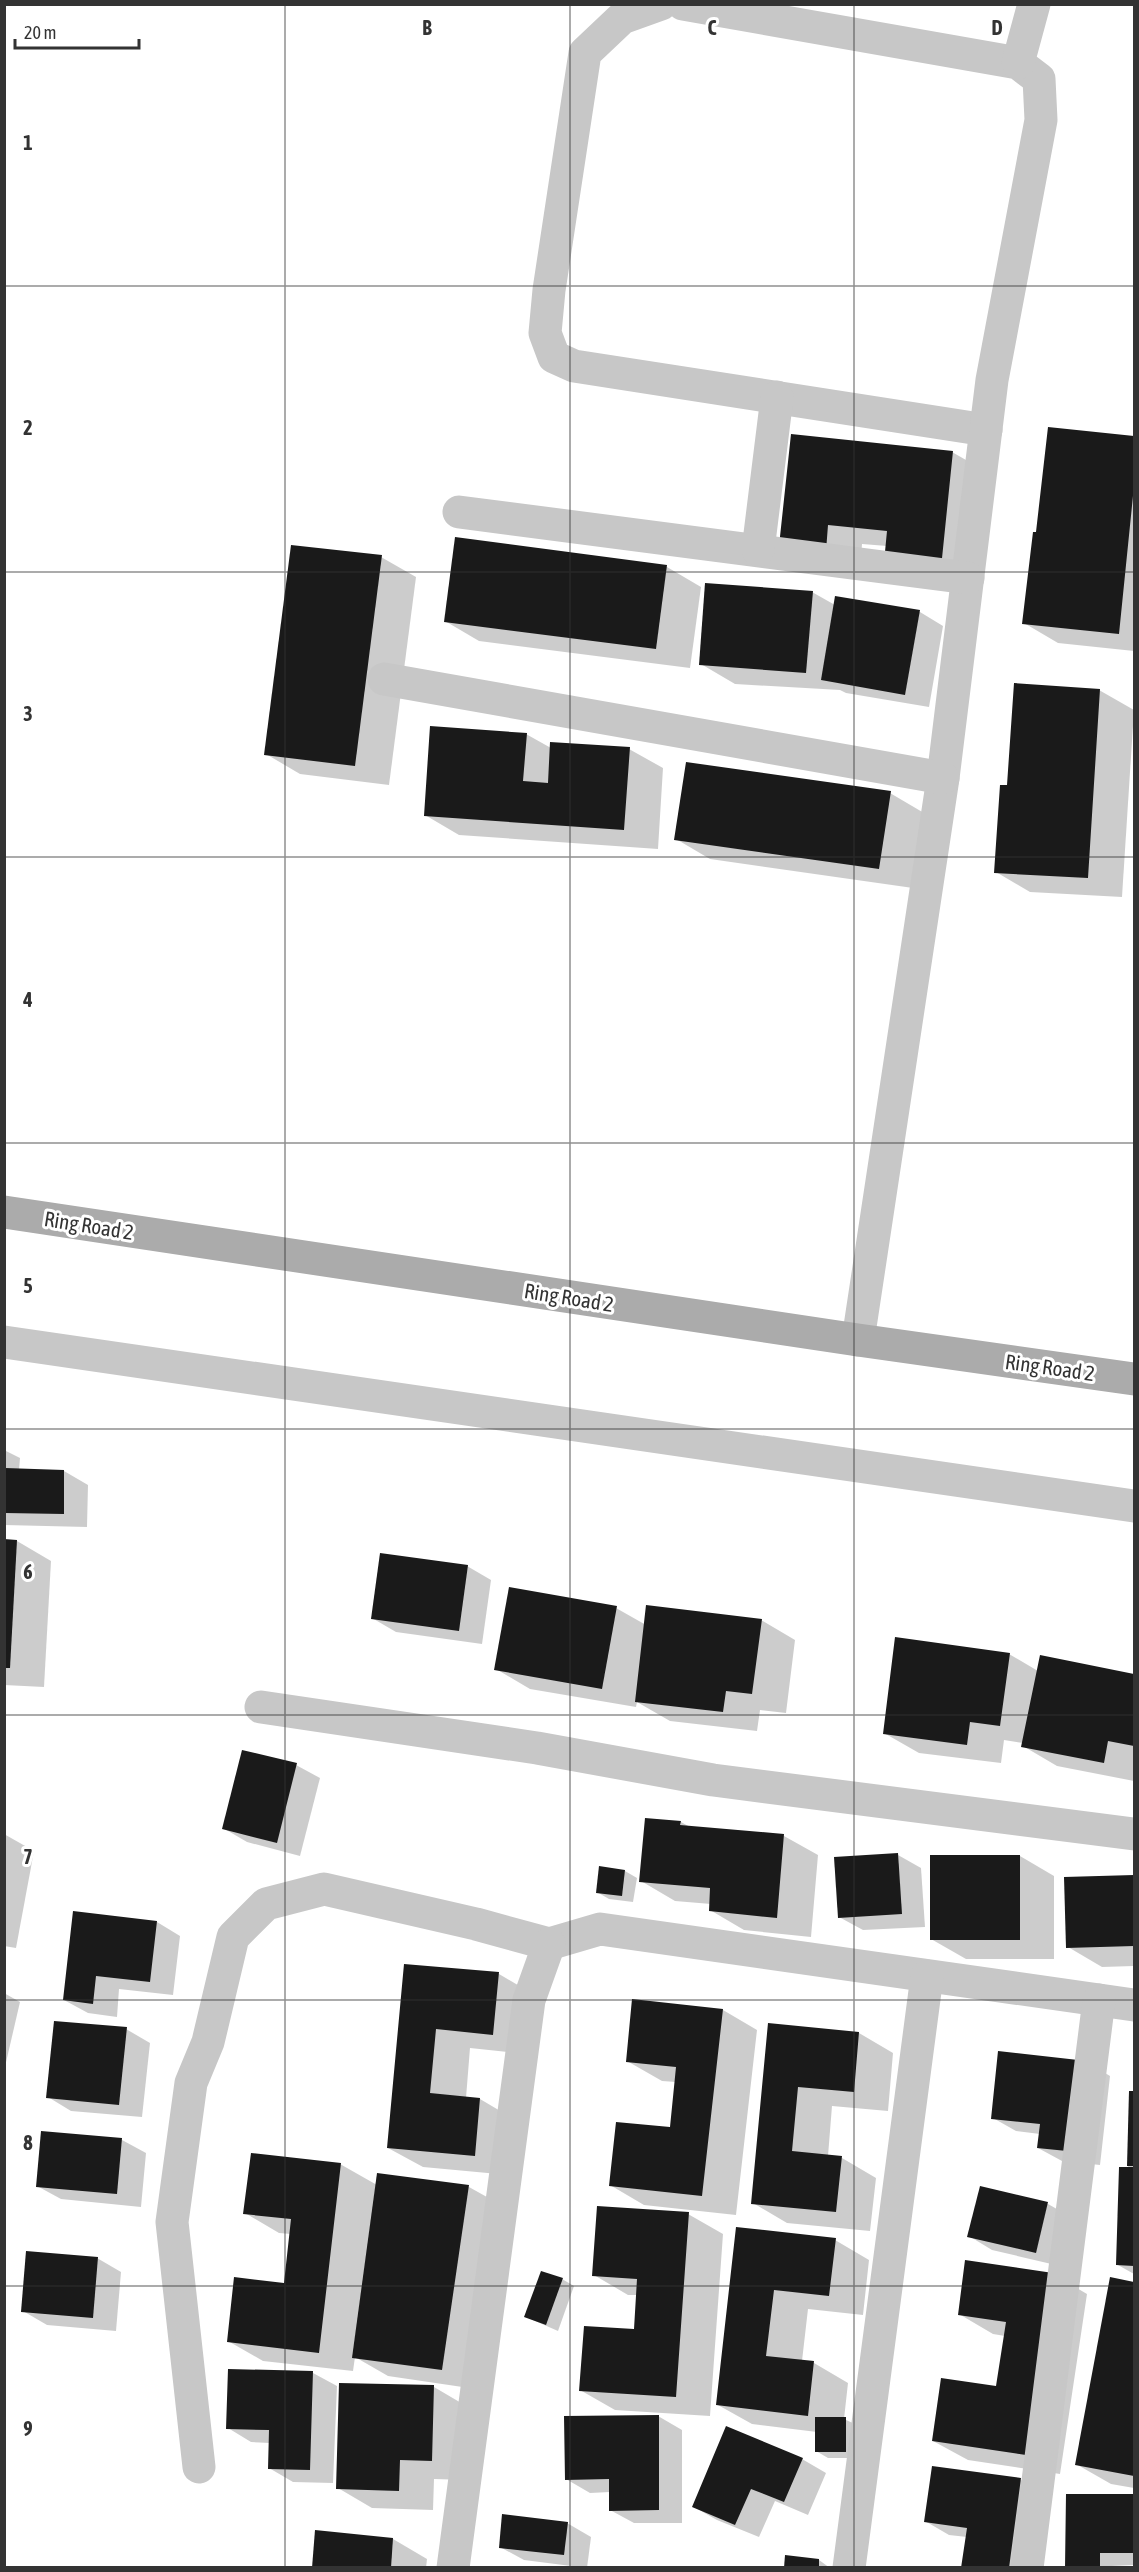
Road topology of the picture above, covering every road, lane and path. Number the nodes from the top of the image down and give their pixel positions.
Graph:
1 (661, 4) edge
2 (683, 4) edge
3 (1034, 4) edge
4 (1018, 63) junction
5 (777, 397) junction
6 (986, 430) junction
7 (459, 512) dead end
8 (758, 550) junction
9 (968, 578) junction
10 (384, 678) dead end
11 (943, 778) junction
12 (4, 1212) edge
13 (858, 1340) junction
14 (4, 1342) edge
15 (1134, 1379) edge
16 (1134, 1506) edge
17 (261, 1707) dead end
18 (1134, 1834) edge
19 (549, 1944) junction
20 (927, 1976) junction
21 (1099, 2000) junction
22 (1134, 2005) edge
23 (199, 2467) dead end
24 (453, 2568) edge
25 (849, 2568) edge
26 (1027, 2568) edge

1 - 5 street
2 - 4 street
3 - 4 street
4 - 6 street
5 - 6 street
5 - 8 street
6 - 9 street
7 - 8 street
8 - 9 street
9 - 11 street
10 - 11 street
11 - 13 street
12 - 13 main road, Ring Road 2
13 - 15 main road, Ring Road 2
14 - 16 street
17 - 18 street
19 - 20 street
19 - 23 street
19 - 24 street
20 - 21 street
20 - 25 street
21 - 22 street
21 - 26 street

